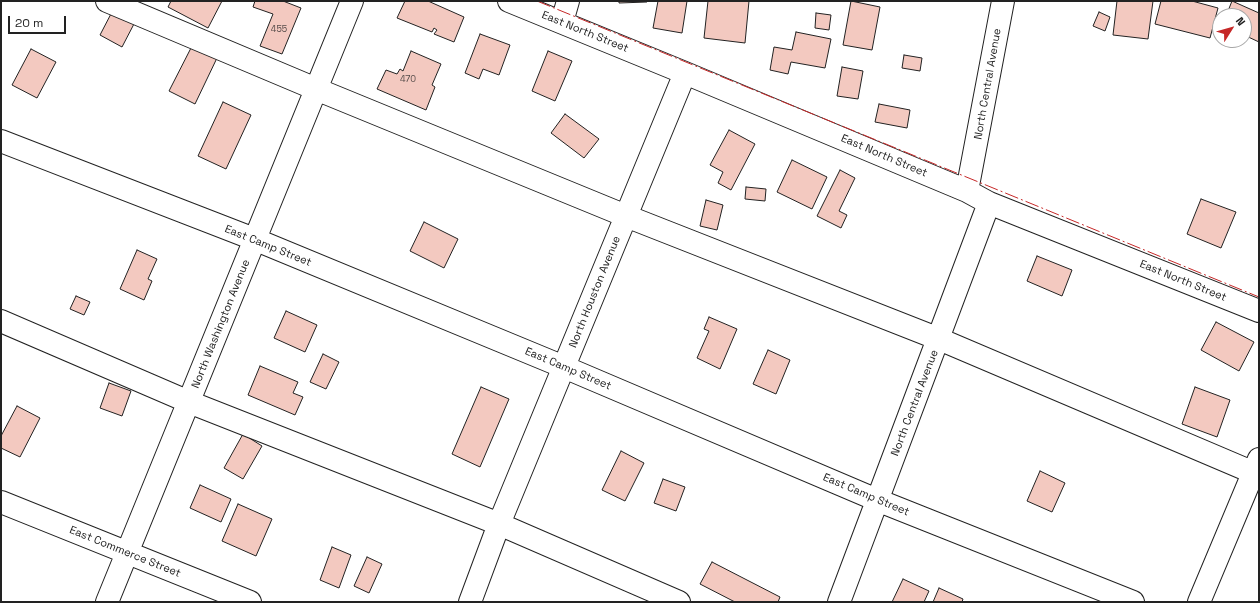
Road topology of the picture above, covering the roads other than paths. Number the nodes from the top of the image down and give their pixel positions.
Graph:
1 (107, 1) edge
2 (352, 1) edge
3 (509, 1) edge
4 (568, 1) edge
5 (1003, 1) edge
6 (562, 22) junction
7 (685, 72) junction
8 (316, 89) junction
9 (1, 141) edge
10 (967, 191) junction
11 (989, 203) junction
12 (626, 216) junction
13 (254, 239) junction
14 (1259, 311) edge
15 (1, 321) edge
16 (939, 339) junction
17 (564, 367) junction
18 (190, 402) junction
19 (1257, 468) edge
20 (877, 500) junction
21 (1, 502) edge
22 (499, 524) junction
23 (128, 552) junction
24 (107, 602) edge
25 (250, 602) edge
26 (470, 602) edge
27 (679, 602) edge
28 (839, 602) edge
29 (1133, 602) edge
30 (1199, 602) edge

1 - 8 street
2 - 8 street, North Washington Avenue
3 - 6 street, East North Street
4 - 6 street
5 - 10 street, North Central Avenue
6 - 7 street, East North Street
7 - 10 street, East North Street
7 - 12 street, North Houston Avenue
8 - 12 street
8 - 13 street, North Washington Avenue
9 - 13 street, East Camp Street
10 - 11 street, East North Street
11 - 14 street, East North Street
11 - 16 street, North Central Avenue
12 - 16 street
12 - 17 street, North Houston Avenue
13 - 17 street, East Camp Street
13 - 18 street, North Washington Avenue
15 - 18 street
16 - 19 street
16 - 20 street, North Central Avenue
17 - 20 street, East Camp Street
17 - 22 street, North Houston Avenue
18 - 22 street
18 - 23 street, North Washington Avenue
19 - 30 street
20 - 28 street, North Central Avenue
20 - 29 street, East Camp Street
21 - 23 street, East Commerce Street
22 - 26 street, North Houston Avenue
22 - 27 street
23 - 24 street, North Washington Avenue
23 - 25 street, East Commerce Street

